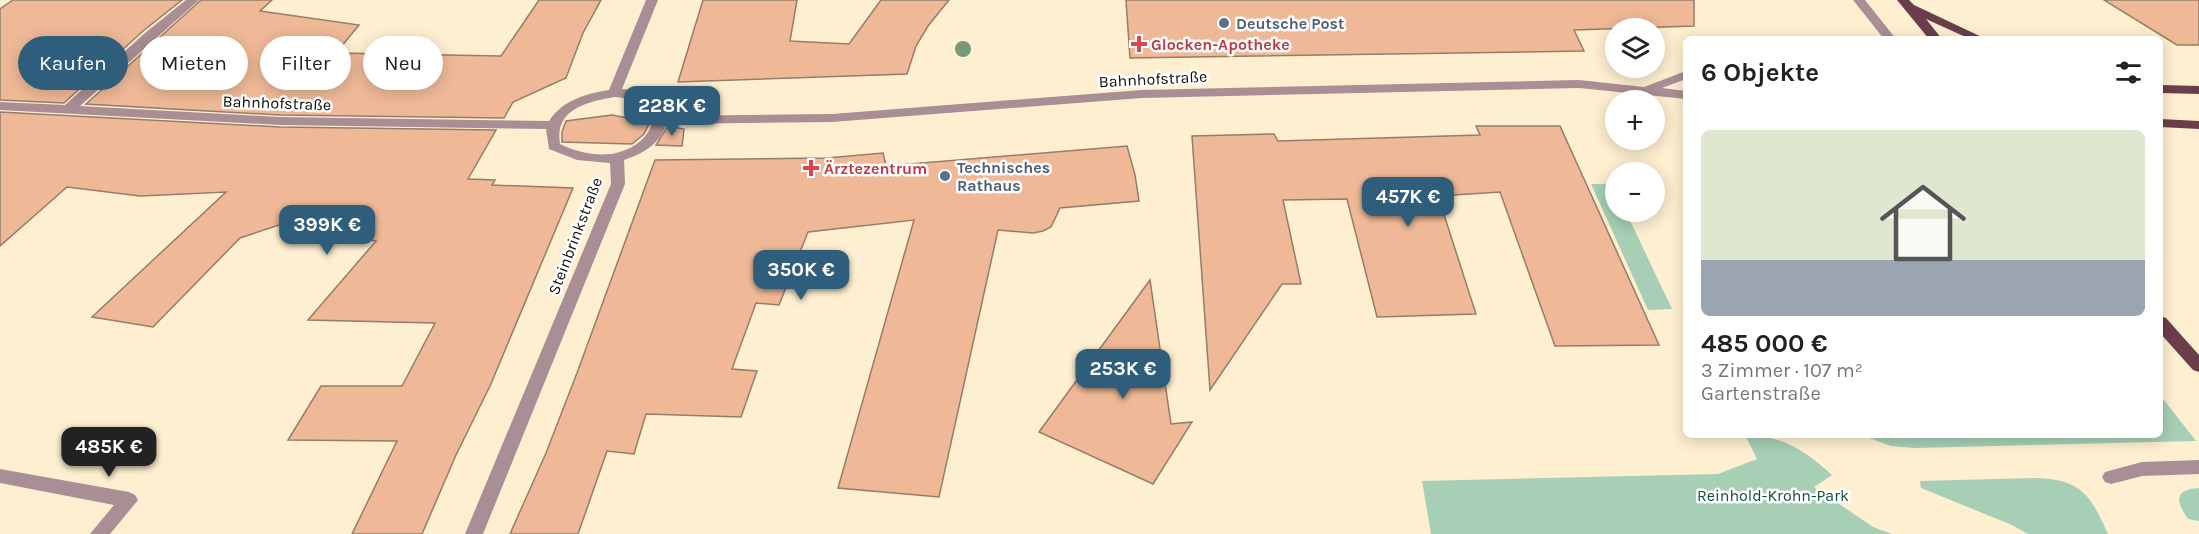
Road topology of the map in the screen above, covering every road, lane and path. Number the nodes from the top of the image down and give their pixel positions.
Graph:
1 (193, 0) edge
2 (652, 0) edge
3 (1859, 0) edge
4 (1907, 4) edge
5 (1888, 36) edge
6 (1934, 36) edge
7 (1974, 36) edge
8 (1683, 76) edge
9 (2163, 87) edge
10 (1647, 89) junction
11 (2199, 90) edge
12 (614, 93) junction
13 (1683, 94) edge
14 (0, 106) edge
15 (69, 109) junction
16 (662, 120) junction
17 (2163, 124) edge
18 (552, 125) junction
19 (2199, 125) edge
20 (617, 158) junction
21 (2163, 325) edge
22 (2199, 366) edge
23 (2199, 466) edge
24 (0, 476) edge
25 (2112, 477) dead end
26 (99, 534) edge
27 (474, 534) edge

1 - 15 street
2 - 12 street
3 - 5 street
4 - 6 main road
4 - 7 main road
8 - 10 street, Bahnhofstraße
9 - 11 main road
10 - 13 street, Bahnhofstraße
10 - 16 street, Bahnhofstraße
12 - 16 street
12 - 18 street
14 - 15 street, Bahnhofstraße
15 - 18 street, Bahnhofstraße
16 - 20 street
17 - 19 main road
18 - 20 street
20 - 27 street, Steinbrinkstraße
21 - 22 main road
23 - 25 street
24 - 26 street

